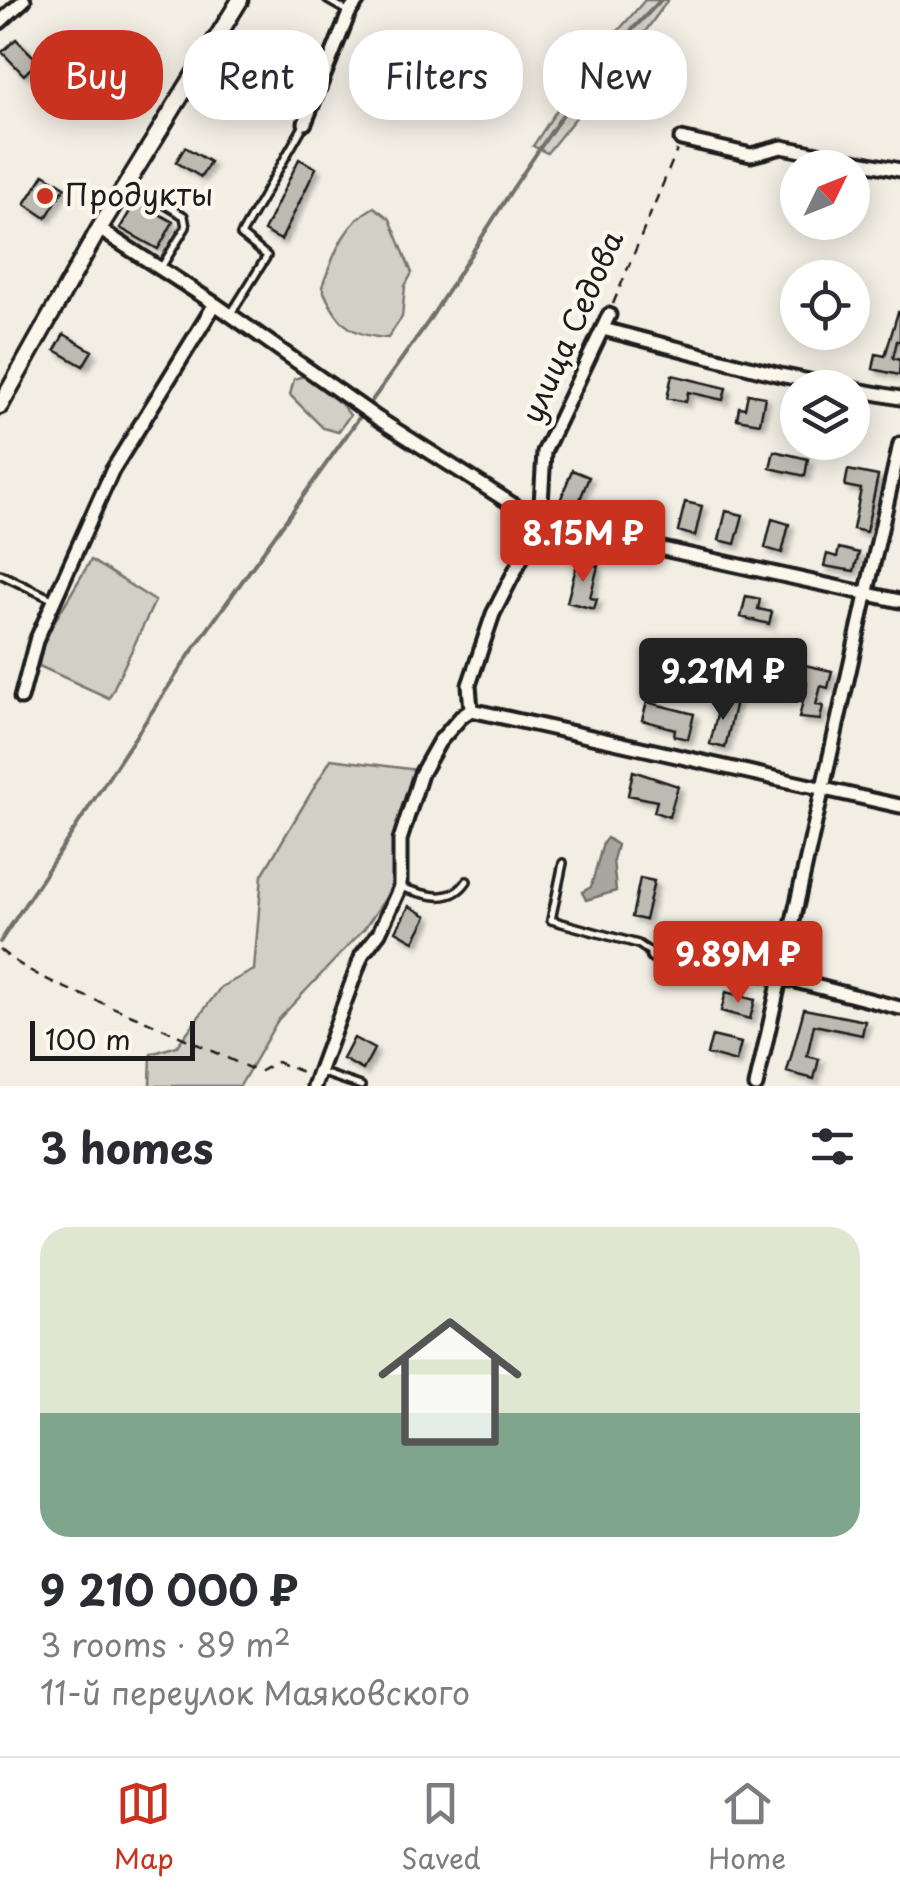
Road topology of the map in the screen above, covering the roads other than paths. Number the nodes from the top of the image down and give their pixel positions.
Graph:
1 (24, 0) edge
2 (240, 0) edge
3 (328, 0) edge
4 (358, 0) edge
5 (350, 13) junction
6 (0, 22) edge
7 (305, 122) joint
8 (681, 139) road end
9 (900, 170) edge
10 (150, 196) dead end
11 (99, 229) junction
12 (160, 269) junction
13 (214, 304) junction
14 (230, 315) junction
15 (609, 315) road end
16 (603, 329) junction
17 (780, 375) edge
18 (870, 392) edge
19 (900, 398) edge
20 (0, 406) edge
21 (900, 444) edge
22 (540, 522) junction
23 (0, 574) edge
24 (866, 594) junction
25 (55, 600) junction
26 (900, 601) edge
27 (20, 698) dead end
28 (471, 710) junction
29 (822, 788) junction
30 (900, 806) edge
31 (563, 863) dead end
32 (467, 881) dead end
33 (400, 887) junction
34 (654, 954) joint
35 (780, 977) junction
36 (900, 1008) edge
37 (317, 1079) edge
38 (360, 1086) edge
39 (756, 1086) edge

1 - 6 street
2 - 11 street
3 - 5 lane
4 - 5 street
5 - 7 street
7 - 14 lane
8 - 9 street
10 - 12 lane
11 - 12 street
11 - 20 street
12 - 13 street
13 - 14 street
13 - 25 street
14 - 22 street
15 - 16 street, улица Седова
16 - 17 street
16 - 22 street, улица Седова
18 - 19 street
21 - 24 street
22 - 24 street
22 - 28 street, улица Седова
23 - 25 lane
24 - 26 street
24 - 29 street
25 - 27 street
28 - 29 street
28 - 33 street
29 - 30 street
29 - 35 street
31 - 34 lane
32 - 33 lane
33 - 37 street
34 - 35 street
35 - 36 street
35 - 39 street
37 - 38 lane

